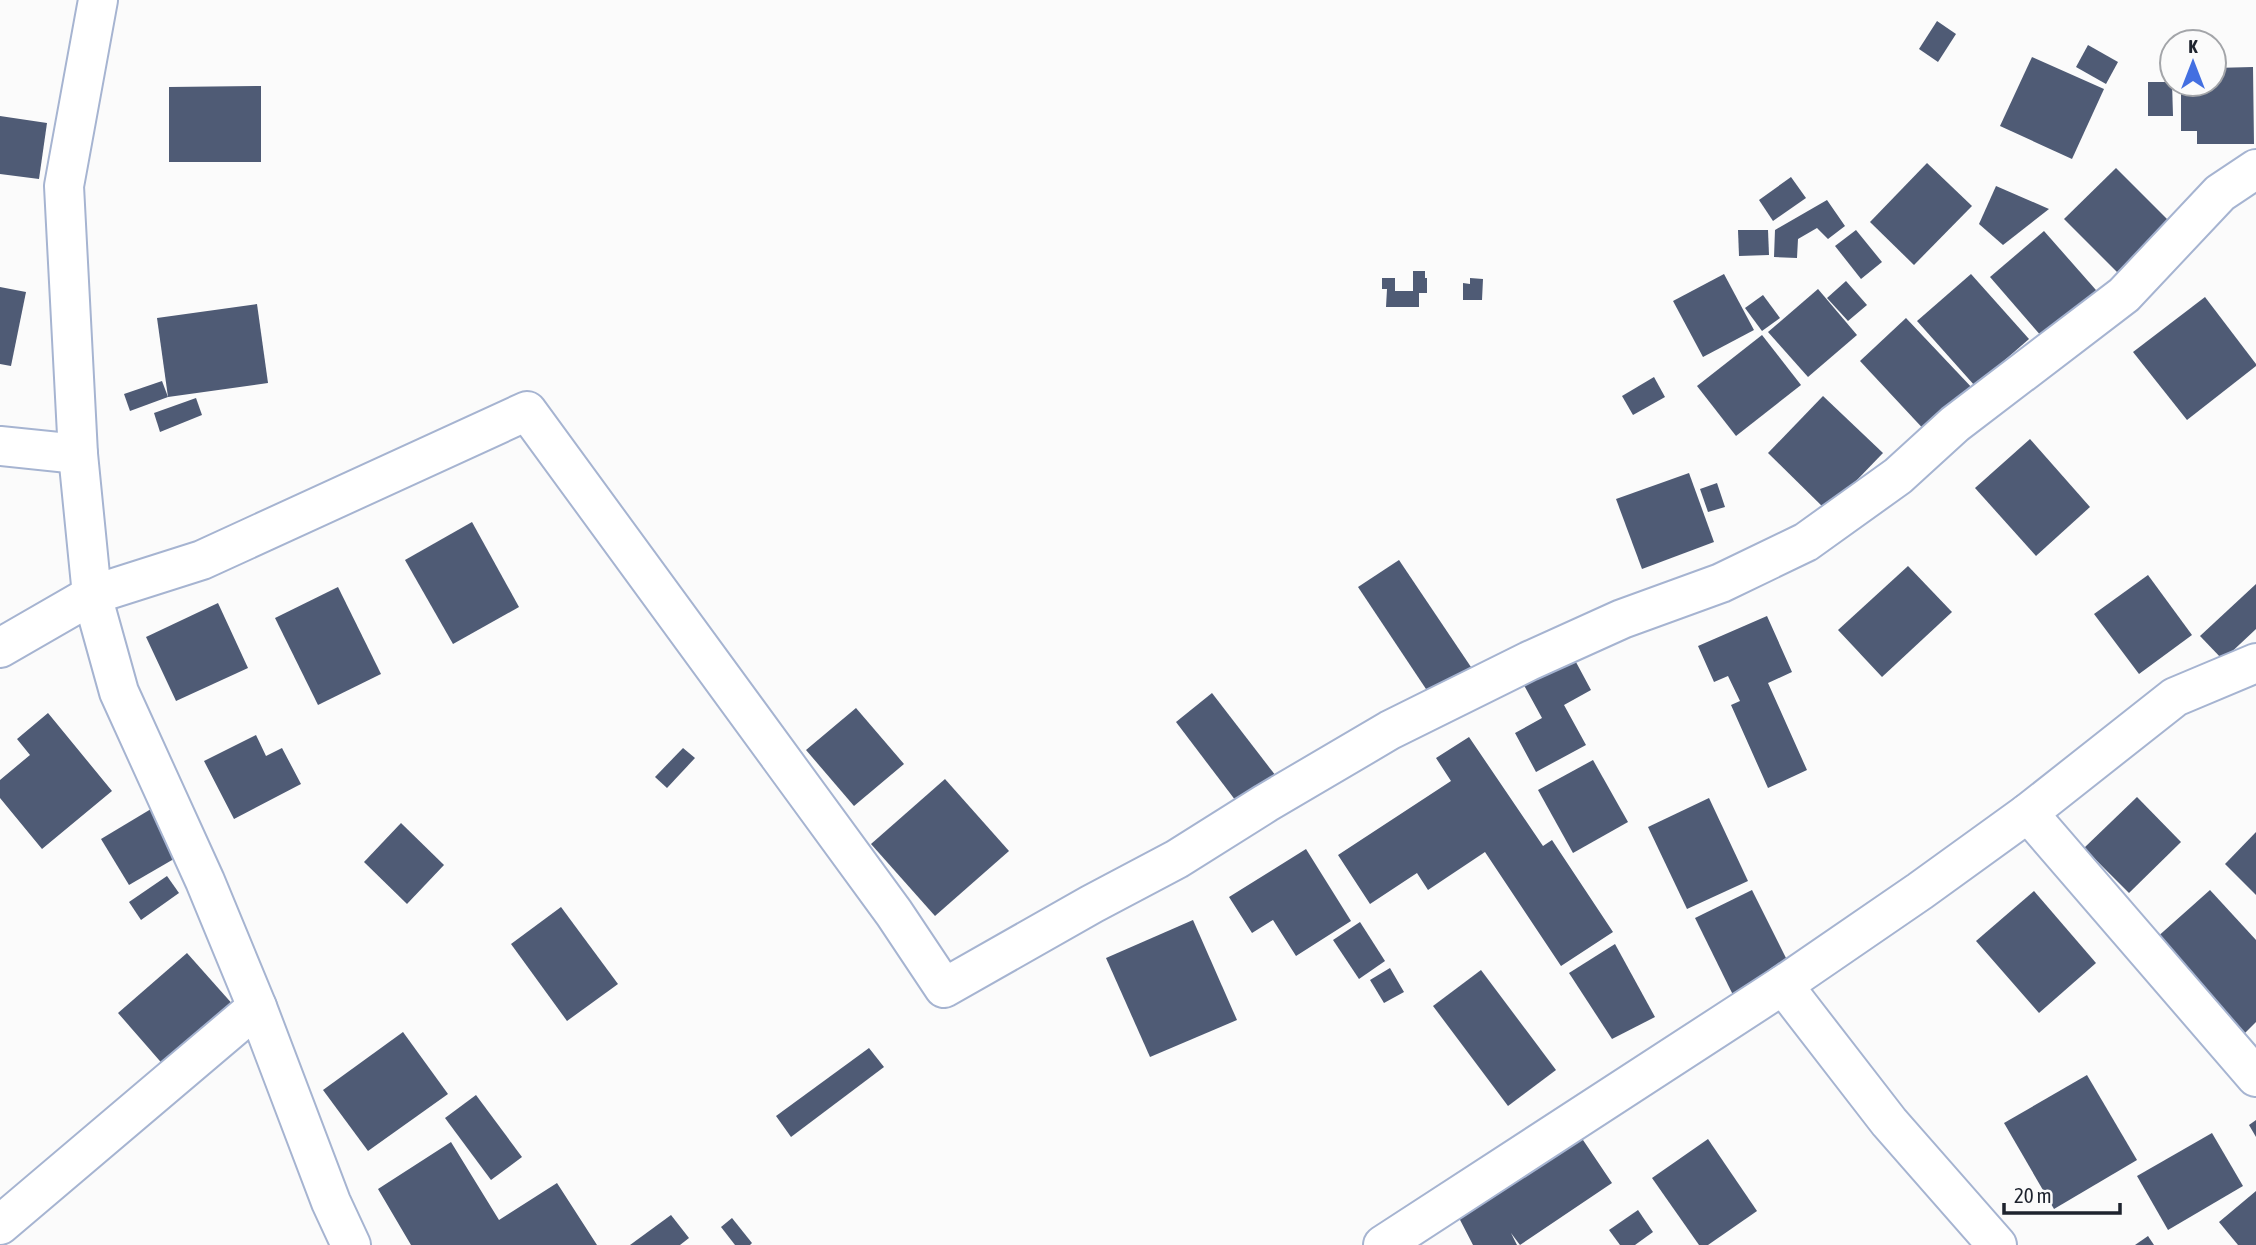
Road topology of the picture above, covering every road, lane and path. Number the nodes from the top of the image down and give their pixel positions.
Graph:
1 (98, 0) edge
2 (2256, 169) edge
3 (0, 446) edge
4 (78, 454) junction
5 (92, 595) junction
6 (0, 648) edge
7 (2256, 663) edge
8 (2028, 813) junction
9 (1783, 985) junction
10 (257, 1007) junction
11 (2256, 1077) edge
12 (0, 1225) edge
13 (1389, 1243) edge
14 (351, 1245) edge
15 (1997, 1245) edge

1 - 4 street
2 - 5 street
3 - 4 street
4 - 5 street
5 - 6 street
5 - 10 street
7 - 8 street
8 - 9 street
8 - 11 street
9 - 13 street
9 - 15 street
10 - 12 street
10 - 14 street

